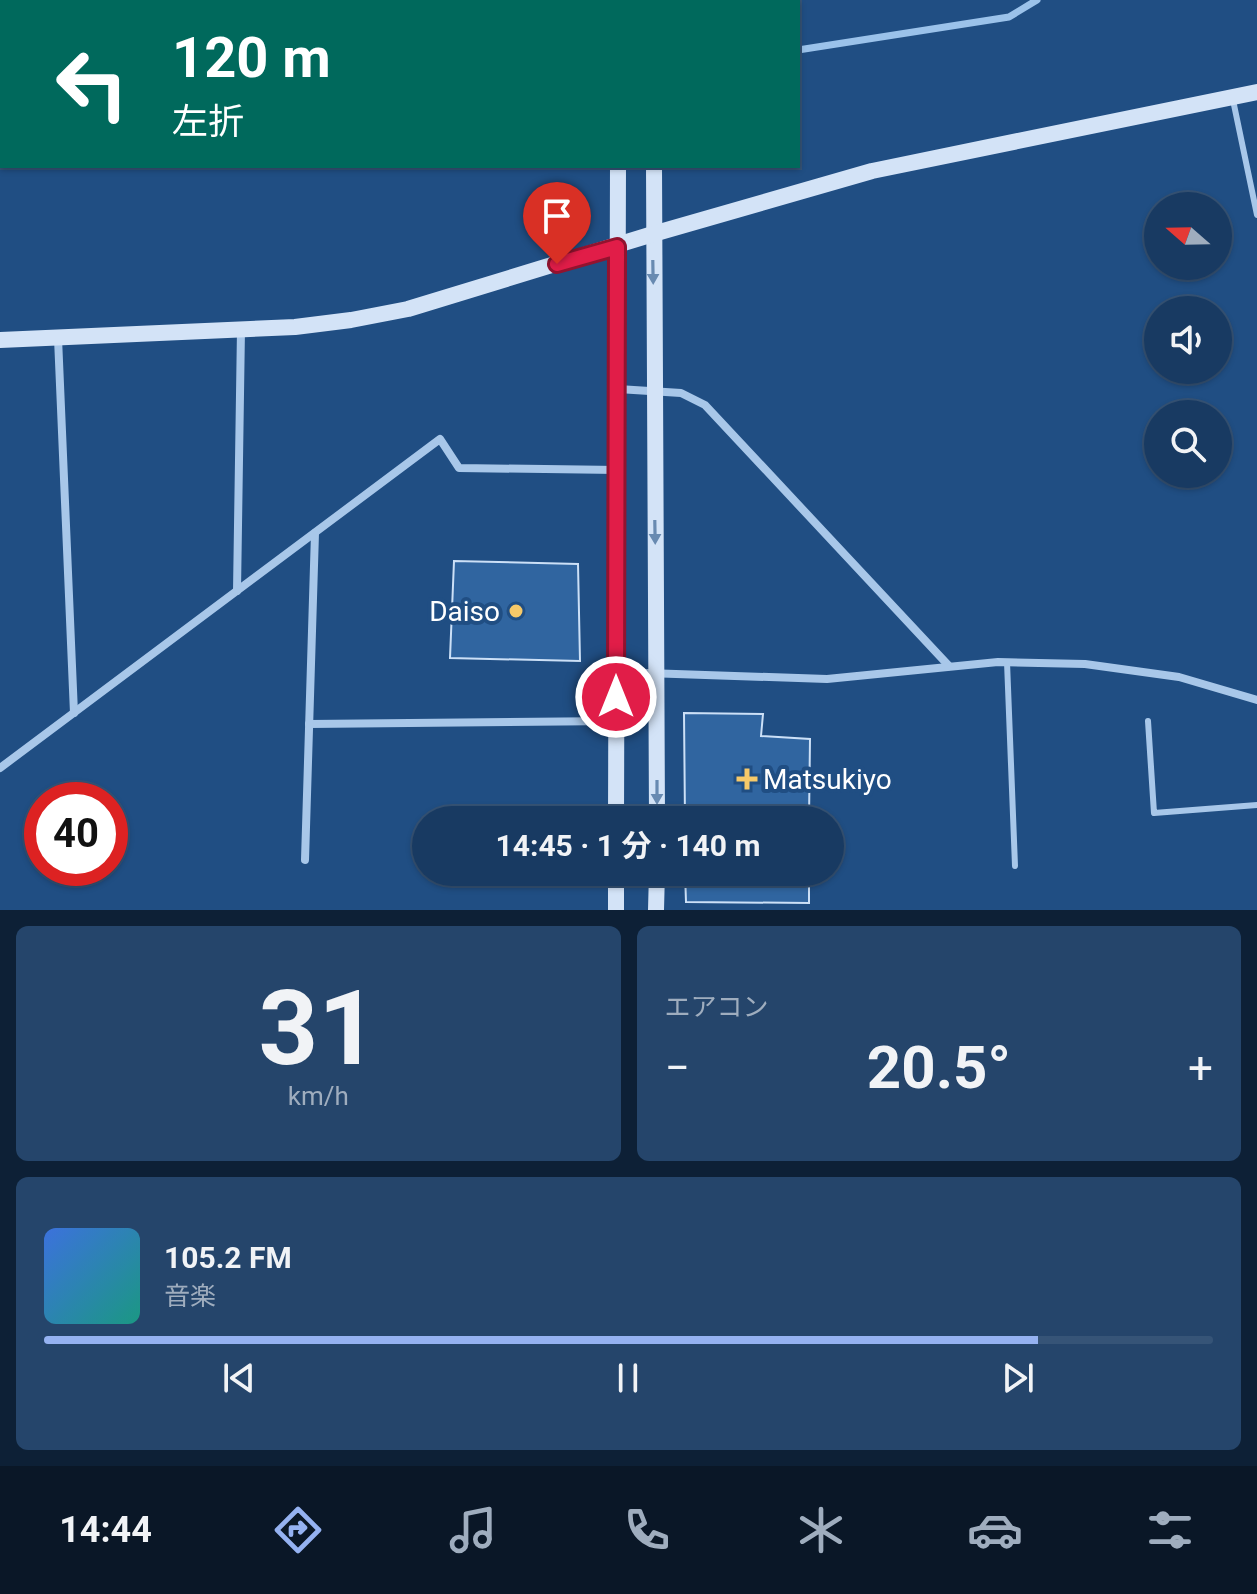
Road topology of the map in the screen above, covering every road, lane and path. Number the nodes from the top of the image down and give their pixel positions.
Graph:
1 (1257, 92) edge
2 (1232, 97) junction
3 (618, 168) edge
4 (654, 168) edge
5 (1257, 215) edge
6 (653, 234) junction
7 (617, 247) junction
8 (241, 329) junction
9 (58, 338) junction
10 (0, 340) edge
11 (618, 389) junction
12 (656, 391) junction
13 (618, 470) junction
14 (315, 533) junction
15 (237, 591) junction
16 (1007, 662) junction
17 (949, 666) junction
18 (616, 672) junction
19 (658, 673) junction
20 (1257, 700) edge
21 (74, 713) junction
22 (616, 721) junction
23 (1148, 721) dead end
24 (309, 724) junction
25 (0, 768) edge
26 (1257, 805) edge
27 (616, 806) edge
28 (657, 806) edge
29 (305, 860) dead end
30 (1015, 866) dead end
31 (616, 886) edge
32 (657, 886) edge
33 (616, 910) edge
34 (656, 910) edge

1 - 2 street
2 - 5 lane
2 - 6 street
3 - 7 street
4 - 6 street
6 - 7 street
6 -> 12 street
7 - 8 street
7 - 11 street
8 - 9 street
8 - 15 street
9 - 10 street
9 - 21 street
11 - 12 street
11 - 13 street
12 - 17 street
12 -> 19 street
13 - 14 street
13 - 18 street
14 - 15 street
14 - 24 street
15 - 21 street
16 - 17 street
16 - 20 street
16 - 30 lane
17 - 19 street
18 - 19 street
18 - 22 street
19 -> 28 street
21 - 25 street
22 - 24 street
22 - 27 street
23 - 26 lane
24 - 29 street
31 - 33 street
32 - 34 street

